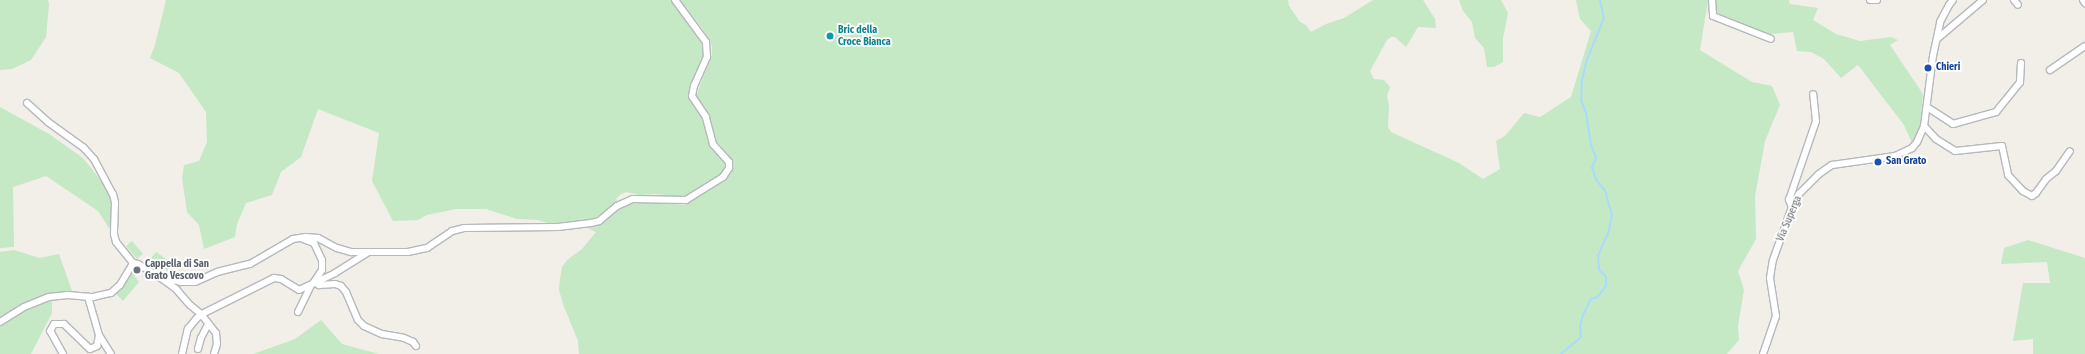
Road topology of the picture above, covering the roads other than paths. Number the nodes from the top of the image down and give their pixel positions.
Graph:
1 (675, 0) edge
2 (1712, 0) edge
3 (1870, 0) edge
4 (1877, 0) edge
5 (1953, 0) edge
6 (1984, 0) edge
7 (2083, 0) edge
8 (2085, 3) edge
9 (1771, 39) dead end
10 (1937, 39) junction
11 (2085, 46) edge
12 (2021, 63) dead end
13 (2050, 70) dead end
14 (1813, 94) dead end
15 (27, 103) dead end
16 (1927, 107) junction
17 (1924, 126) junction
18 (2070, 151) dead end
19 (1792, 207) junction
20 (300, 238) junction
21 (367, 253) junction
22 (132, 263) junction
23 (158, 276) junction
24 (312, 283) junction
25 (88, 297) junction
26 (298, 312) dead end
27 (201, 314) junction
28 (0, 322) edge
29 (208, 324) junction
30 (99, 335) junction
31 (416, 346) dead end
32 (198, 349) dead end
33 (63, 354) edge
34 (111, 354) edge
35 (182, 354) edge
36 (214, 354) edge
37 (1763, 354) edge

1 - 21 street
2 - 9 street
3 - 4 street
5 - 10 street, Via Superga
6 - 10 street
7 - 8 street
10 - 16 street, Via Superga
11 - 13 street
12 - 16 street
14 - 19 street
15 - 22 street
16 - 17 street, Via Superga
17 - 18 street
17 - 19 street, Via Superga
19 - 37 street, Via Superga
20 - 21 street
20 - 23 street
20 - 24 street
21 - 24 street
22 - 23 street
22 - 25 street
23 - 27 street
24 - 26 street
24 - 27 street
24 - 31 street
25 - 28 street
25 - 30 street
27 - 29 street
27 - 35 street
29 - 32 street
29 - 36 street
30 - 33 street
30 - 34 street

